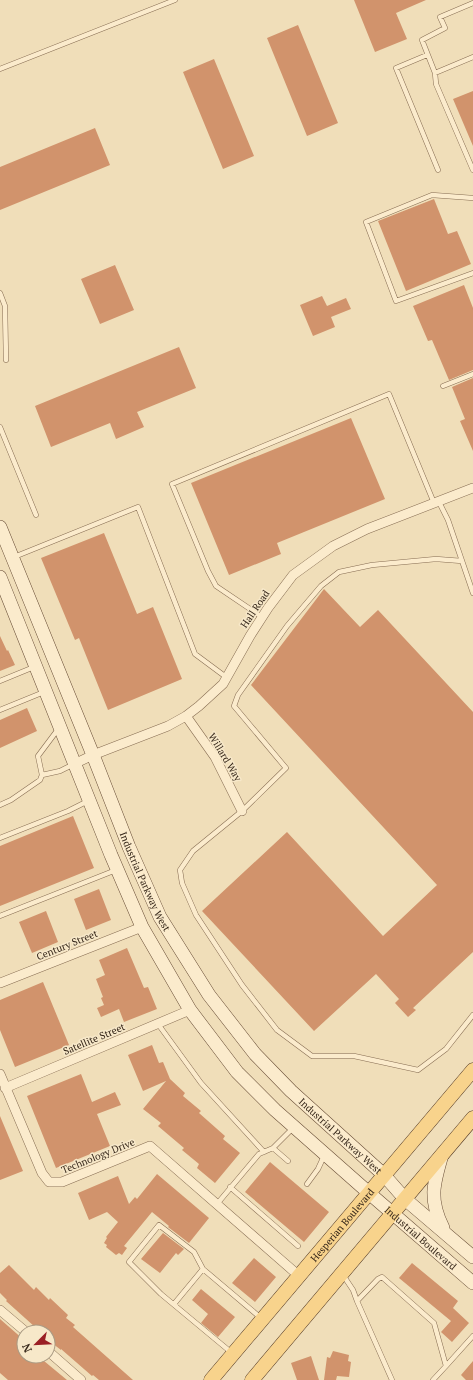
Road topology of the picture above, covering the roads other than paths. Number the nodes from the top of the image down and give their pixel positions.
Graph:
1 (175, 0) edge
2 (473, 3) edge
3 (427, 56) junction
4 (473, 57) edge
5 (0, 69) edge
6 (434, 73) junction
7 (438, 170) dead end
8 (473, 170) edge
9 (473, 198) edge
10 (473, 274) edge
11 (0, 293) edge
12 (6, 360) dead end
13 (473, 374) edge
14 (443, 386) dead end
15 (0, 427) edge
16 (473, 488) edge
17 (436, 502) junction
18 (36, 515) dead end
19 (0, 527) edge
20 (12, 557) junction
21 (462, 561) junction
22 (0, 576) edge
23 (473, 593) edge
24 (262, 617) junction
25 (36, 667) junction
26 (226, 678) junction
27 (0, 681) edge
28 (46, 691) junction
29 (0, 710) edge
30 (186, 716) junction
31 (60, 726) junction
32 (93, 755) junction
33 (74, 764) junction
34 (42, 775) junction
35 (89, 800) junction
36 (0, 805) edge
37 (242, 811) junction
38 (0, 838) edge
39 (117, 869) junction
40 (0, 916) edge
41 (142, 927) junction
42 (0, 983) edge
43 (190, 1010) junction
44 (473, 1015) edge
45 (158, 1024) junction
46 (473, 1070) edge
47 (0, 1074) edge
48 (5, 1088) junction
49 (473, 1118) edge
50 (294, 1127) junction
51 (273, 1148) junction
52 (264, 1152) junction
53 (324, 1154) junction
54 (442, 1155) junction
55 (288, 1161) dead end
56 (384, 1175) junction
57 (307, 1184) dead end
58 (230, 1187) junction
59 (369, 1193) junction
60 (405, 1199) junction
61 (216, 1204) junction
62 (393, 1213) junction
63 (446, 1233) junction
64 (298, 1246) dead end
65 (473, 1257) edge
66 (203, 1269) junction
67 (342, 1274) junction
68 (298, 1275) junction
69 (473, 1283) edge
70 (357, 1301) junction
71 (174, 1304) junction
72 (0, 1310) edge
73 (262, 1319) junction
74 (17, 1324) edge
75 (473, 1336) edge
76 (233, 1354) junction
77 (56, 1358) edge
78 (446, 1366) junction
79 (81, 1380) edge
80 (211, 1380) edge
81 (252, 1380) edge
82 (392, 1380) edge
83 (433, 1380) edge

1 - 5 lane
2 - 3 lane
3 - 6 lane
3 - 7 lane
4 - 6 lane
6 - 8 lane
9 - 10 lane
11 - 12 lane
13 - 14 lane
15 - 18 lane
16 - 17 street, Hall Road
17 - 21 lane
17 - 24 street, Hall Road
17 - 24 lane
19 - 20 main road, Industrial Parkway West
20 - 26 lane
20 - 32 main road, Industrial Parkway West
21 - 23 lane
21 - 37 lane
22 - 25 main road, Industrial Parkway West
24 - 26 street, Hall Road
25 - 27 lane
25 - 28 main road, Industrial Parkway West
26 - 30 street, Hall Road
28 - 29 lane
28 - 31 main road, Industrial Parkway West
30 - 32 street, Hall Road
30 - 37 street, Willard Way
31 - 33 main road, Industrial Parkway West
31 - 34 lane
32 - 33 street, Hall Road
32 - 56 main road, Industrial Parkway West
33 - 34 lane
33 - 35 main road, Industrial Parkway West
34 - 36 lane
35 - 38 lane
35 - 39 main road, Industrial Parkway West
37 - 44 lane
39 - 40 lane
39 - 41 main road, Industrial Parkway West
41 - 42 street, Century Street
41 - 43 main road, Industrial Parkway West
43 - 45 street, Satellite Street
43 - 50 main road, Industrial Parkway West
45 - 48 street, Satellite Street
45 - 52 lane
46 - 56 main road, Hesperian Boulevard
47 - 48 street, Technology Drive
48 - 61 street, Technology Drive
49 - 54 main road
50 - 51 lane
50 - 53 main road, Industrial Parkway West
51 - 52 lane
51 - 55 lane
52 - 58 lane
53 - 57 lane
53 - 59 main road, Industrial Parkway West
54 - 60 main road
54 - 63 main road
56 - 59 main road, Hesperian Boulevard
56 - 60 main road, Industrial Boulevard
58 - 61 lane
58 - 64 lane
59 - 62 main road, Industrial Boulevard
59 - 68 main road, Hesperian Boulevard
60 - 62 main road
60 - 63 main road, Industrial Boulevard
61 - 68 street, Technology Drive
62 - 67 main road
62 - 69 main road, Industrial Boulevard
63 - 65 main road, Industrial Boulevard
66 - 71 lane
66 - 71 lane
66 - 73 lane
67 - 70 lane
67 - 81 main road
68 - 73 main road, Hesperian Boulevard
70 - 78 lane
70 - 82 lane
71 - 76 lane
72 - 74 street
73 - 76 main road, Hesperian Boulevard
75 - 78 lane
76 - 80 main road, Hesperian Boulevard
77 - 79 street
78 - 83 lane

